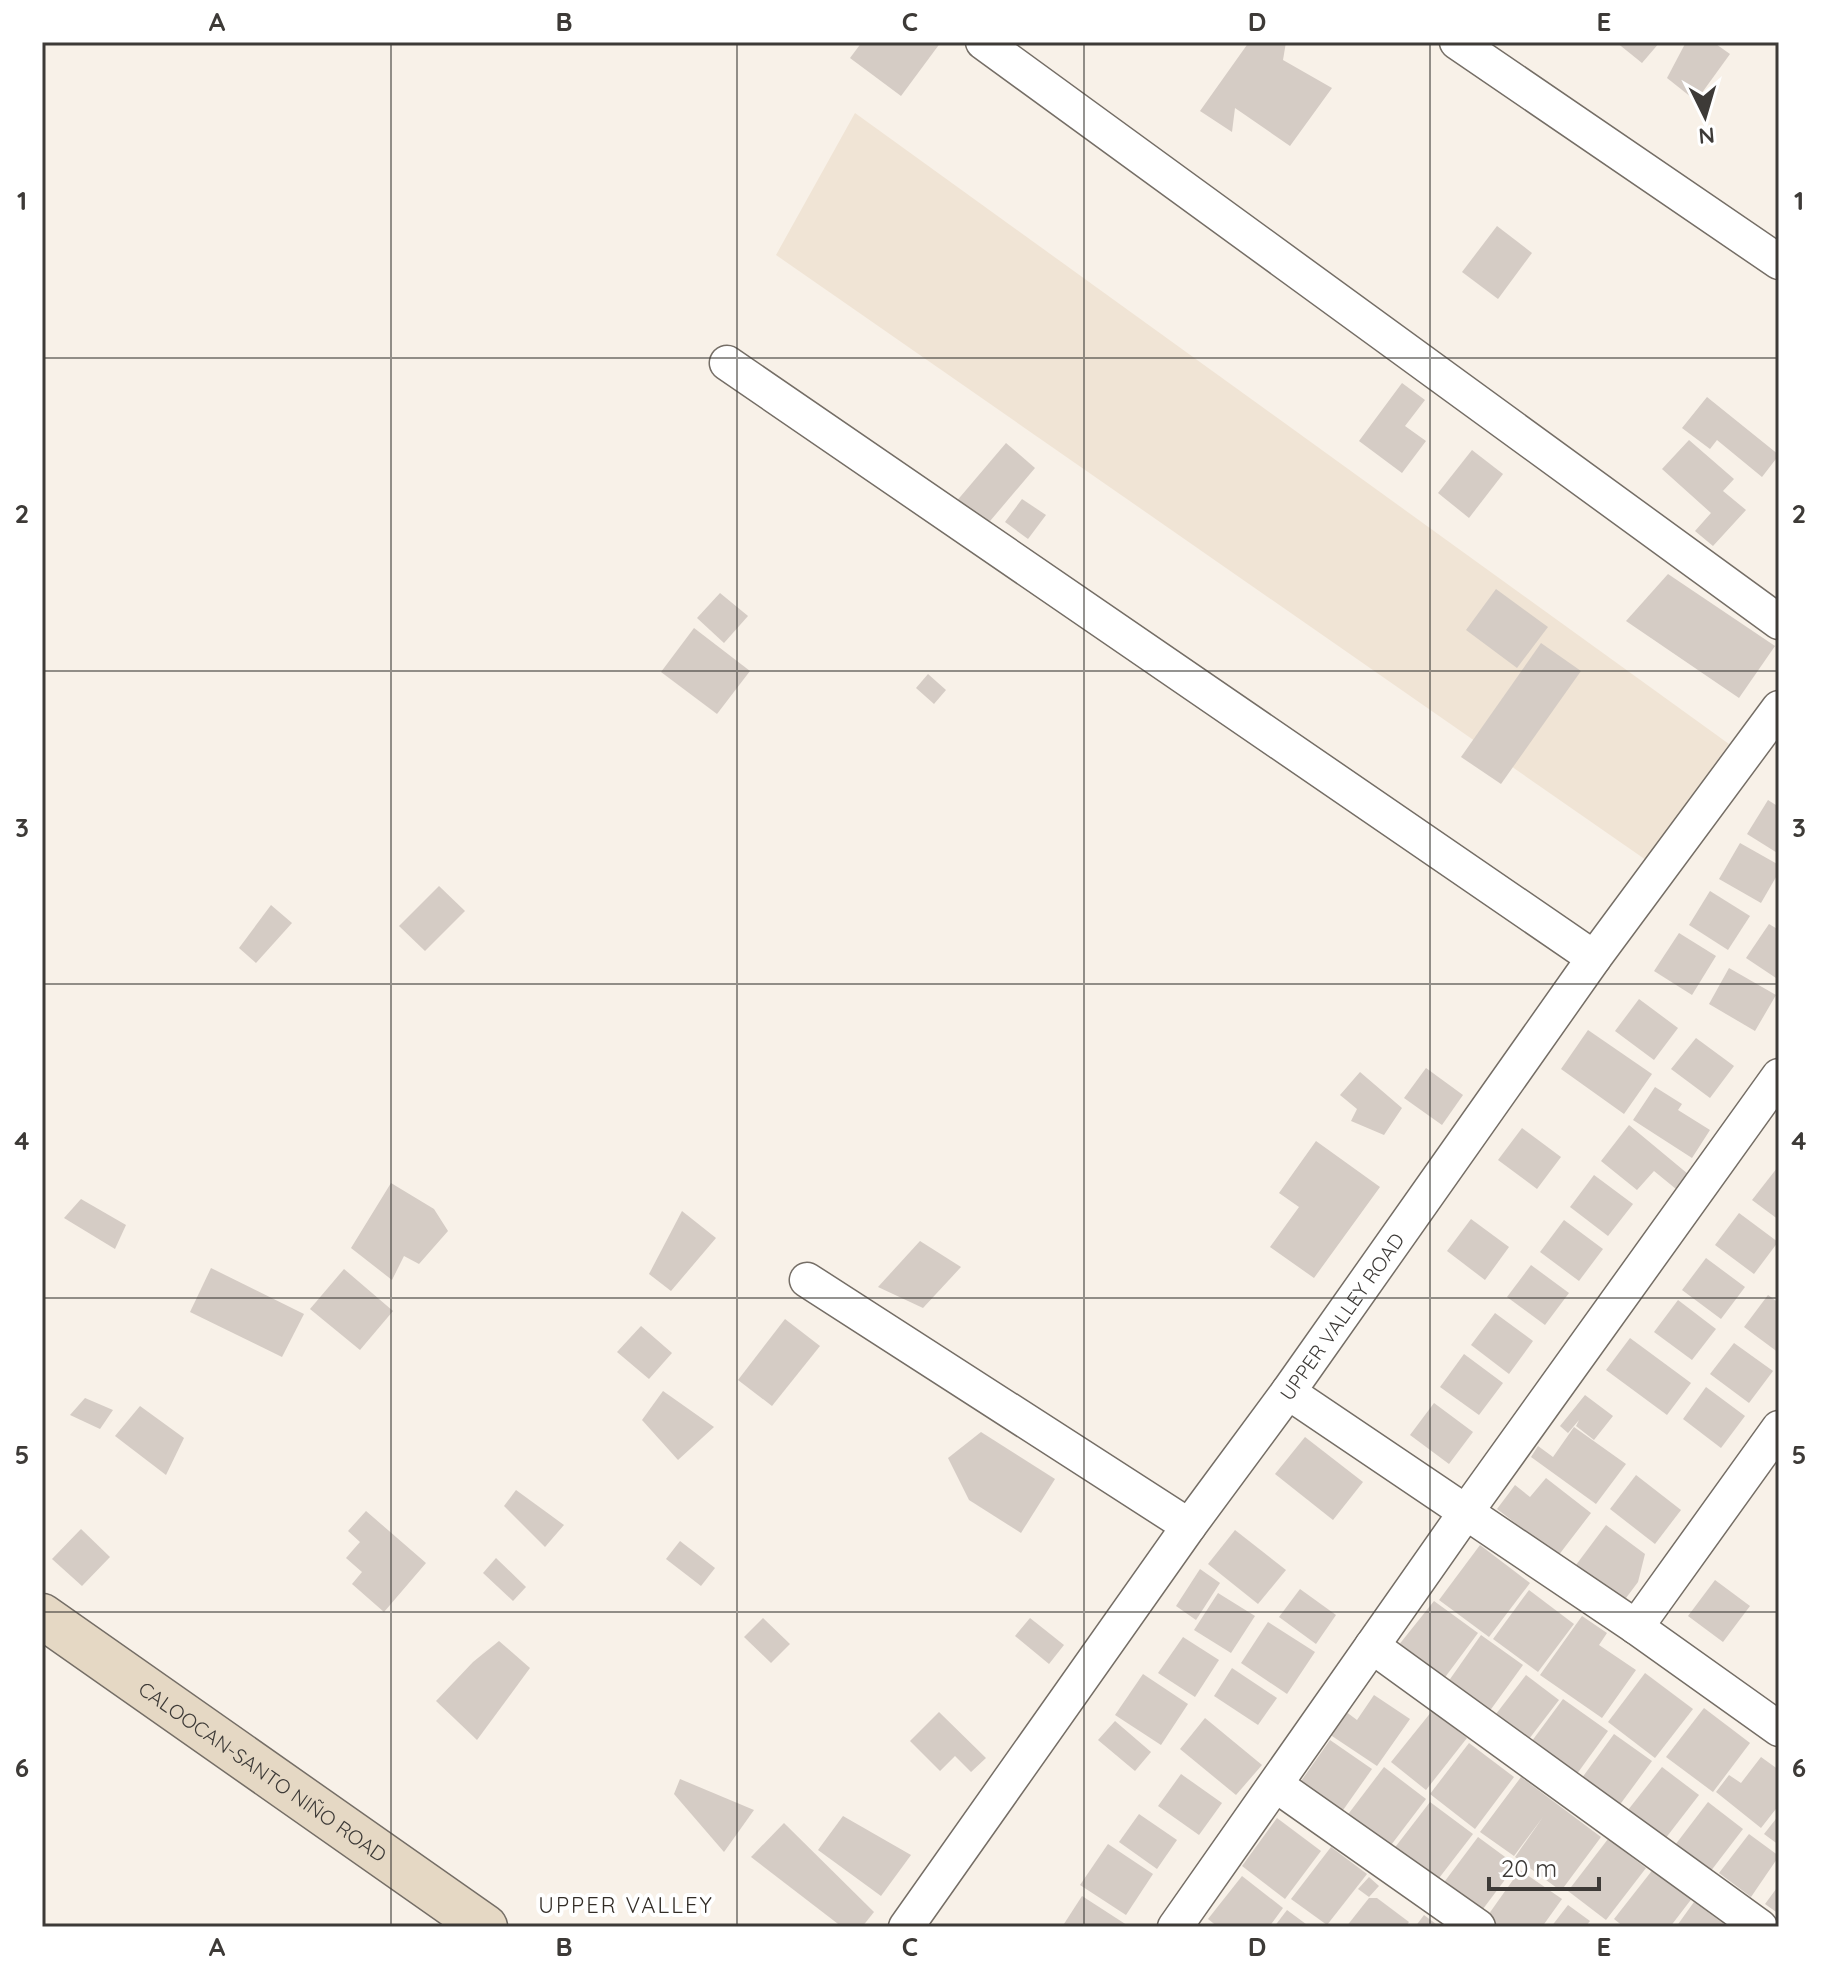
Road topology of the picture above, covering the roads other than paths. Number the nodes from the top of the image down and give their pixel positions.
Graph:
1 (983, 42) edge
2 (1457, 42) edge
3 (1779, 262) edge
4 (727, 363) dead end
5 (1779, 622) edge
6 (1779, 708) edge
7 (1594, 958) junction
8 (1779, 1076) edge
9 (807, 1280) dead end
10 (1288, 1392) junction
11 (1779, 1428) edge
12 (1466, 1512) junction
13 (1189, 1526) junction
14 (42, 1616) edge
15 (1636, 1627) junction
16 (1372, 1646) junction
17 (1779, 1729) edge
18 (1276, 1785) junction
19 (1182, 1924) edge
20 (485, 1927) edge
21 (906, 1927) edge
22 (1478, 1927) edge
23 (1760, 1927) edge

1 - 5 street
2 - 3 street
4 - 7 street
6 - 7 street, UPPER VALLEY ROAD
7 - 10 street, UPPER VALLEY ROAD
8 - 12 street
9 - 13 street
10 - 12 street
10 - 13 street, UPPER VALLEY ROAD
11 - 15 street
12 - 15 street
12 - 16 street
13 - 21 street, UPPER VALLEY ROAD
14 - 20 street, CALOOCAN-SANTO NIÑO ROAD
15 - 17 street
16 - 18 street
16 - 23 street
18 - 19 street
18 - 22 street

